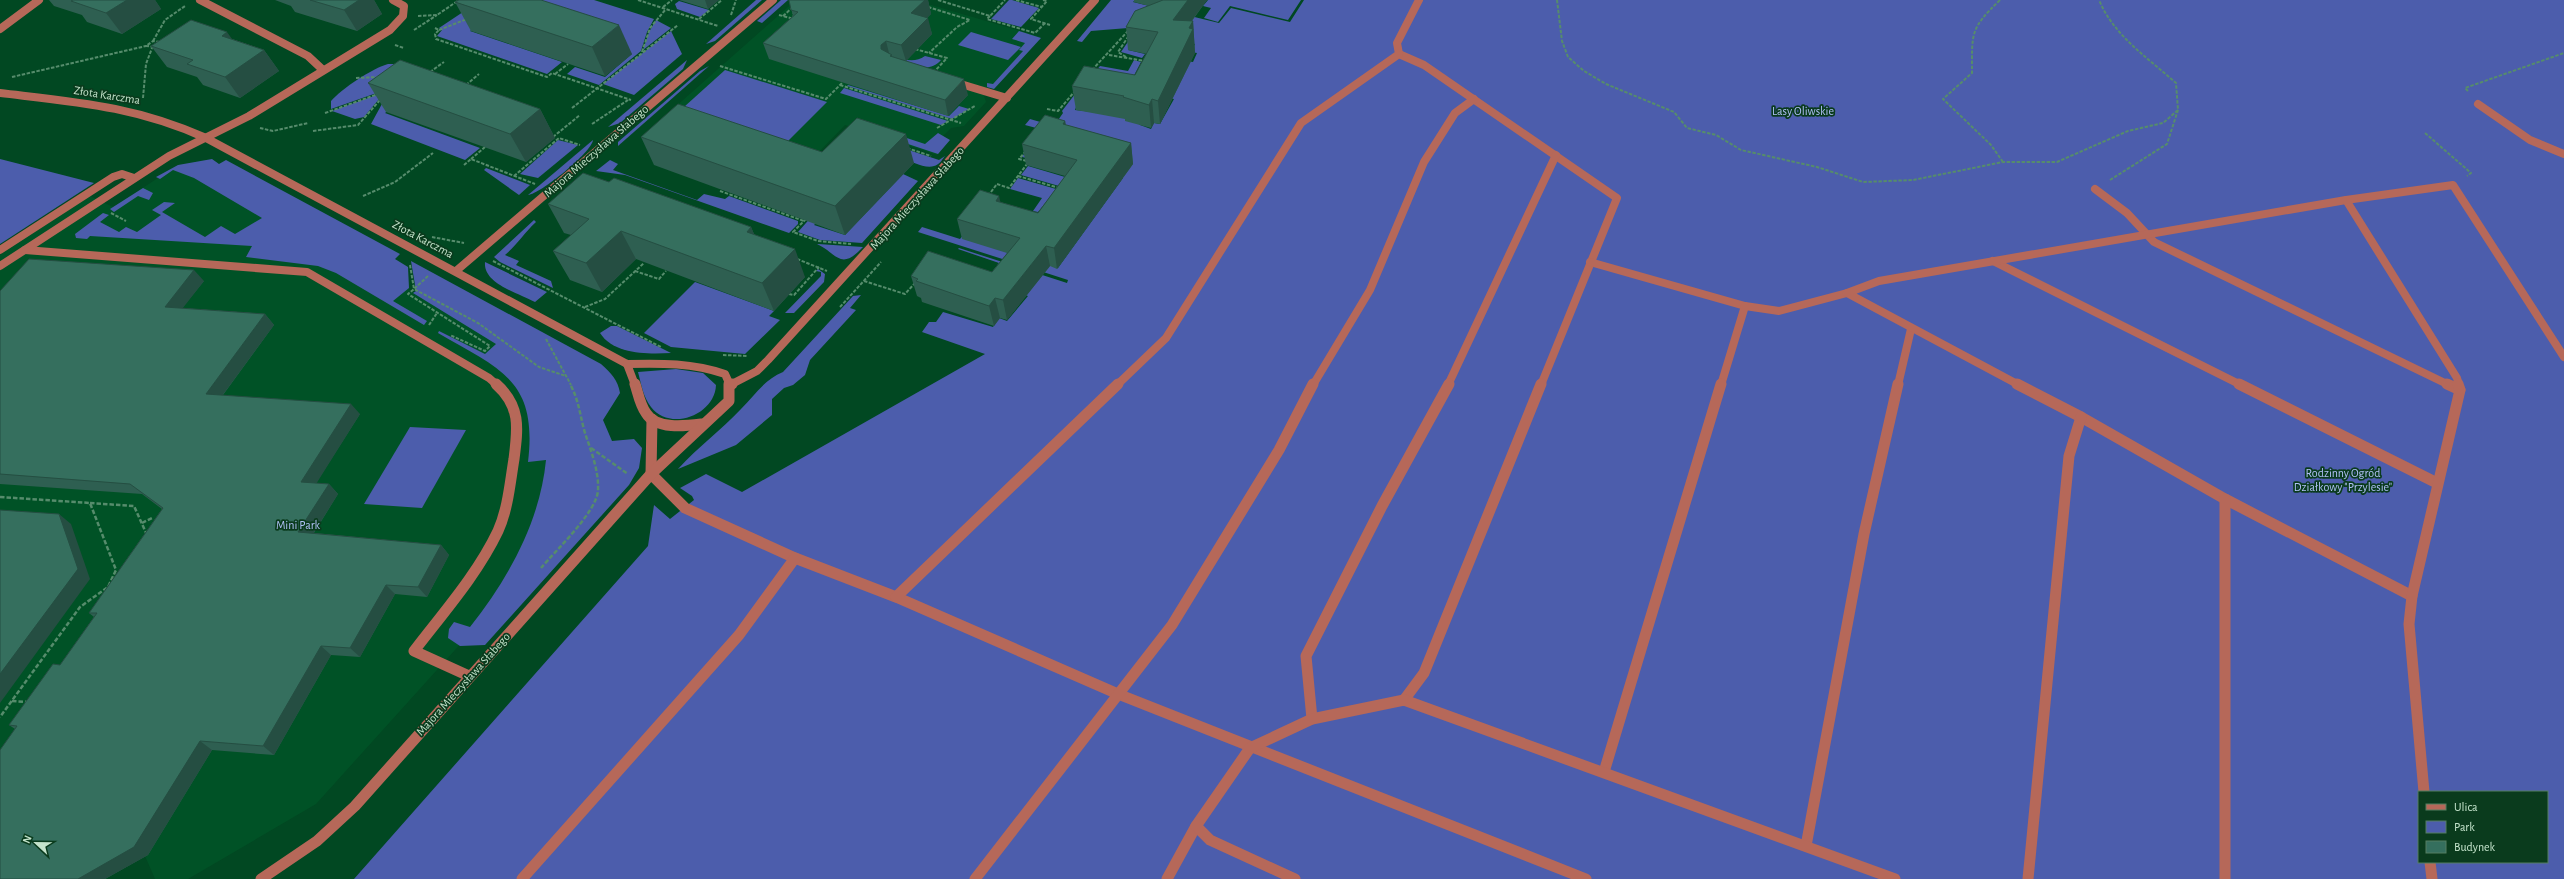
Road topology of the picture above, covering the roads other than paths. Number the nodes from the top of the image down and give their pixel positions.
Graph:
1 (39, 0) edge
2 (200, 0) edge
3 (393, 0) edge
4 (773, 0) edge
5 (1095, 0) edge
6 (1419, 0) edge
7 (0, 29) edge
8 (1399, 54) junction
9 (323, 70) junction
10 (930, 75) edge
11 (0, 93) edge
12 (1007, 98) junction
13 (1474, 99) junction
14 (2478, 104) road end
15 (206, 138) junction
16 (2564, 154) edge
17 (1556, 155) junction
18 (134, 178) junction
19 (2095, 189) road end
20 (2346, 200) junction
21 (2147, 233) junction
22 (0, 250) edge
23 (25, 250) junction
24 (1992, 261) junction
25 (1590, 262) junction
26 (0, 266) edge
27 (456, 271) junction
28 (1846, 293) junction
29 (1745, 306) junction
30 (1911, 329) junction
31 (2564, 357) edge
32 (627, 364) junction
33 (730, 385) junction
34 (2460, 390) junction
35 (2081, 417) junction
36 (652, 419) junction
37 (702, 424) junction
38 (647, 478) junction
39 (2437, 483) junction
40 (2225, 499) junction
41 (795, 558) junction
42 (2412, 596) junction
43 (896, 597) junction
44 (470, 676) junction
45 (1118, 694) junction
46 (1404, 700) junction
47 (1312, 719) junction
48 (1250, 748) junction
49 (1604, 772) junction
50 (2424, 791) edge
51 (1196, 826) junction
52 (1806, 846) junction
53 (2430, 863) edge
54 (261, 879) edge
55 (522, 879) edge
56 (975, 879) edge
57 (1167, 879) edge
58 (1295, 879) edge
59 (1586, 879) edge
60 (1896, 879) edge
61 (2028, 879) edge
62 (2225, 879) edge
63 (2432, 879) edge

1 - 7 street
2 - 9 street
3 - 9 street
4 - 27 street, Majora Mieczysława Słabego
5 - 12 street, Majora Mieczysława Słabego
6 - 8 street
8 - 13 street
8 - 43 street
9 - 15 street
10 - 12 street
11 - 15 street, Złota Karczma
12 - 33 street, Majora Mieczysława Słabego
13 - 17 street
13 - 45 street
14 - 16 street
15 - 18 street
15 - 27 street, Złota Karczma
17 - 25 street
17 - 47 street
18 - 22 street
18 - 23 street
19 - 21 street
20 - 21 street
20 - 31 street
20 - 34 street
21 - 24 street
21 - 34 street
23 - 26 street
23 - 44 street
24 - 28 street
24 - 39 street
25 - 29 street
25 - 46 street
27 - 32 street, Złota Karczma
28 - 29 street
28 - 30 street
29 - 49 street
30 - 35 street
30 - 52 street
32 - 33 street
32 - 36 street
33 - 37 street
34 - 39 street
35 - 40 street
35 - 61 street
36 - 37 street
36 - 38 street
37 - 38 street, Majora Mieczysława Słabego
38 - 41 street
38 - 44 street, Majora Mieczysława Słabego
39 - 42 street
40 - 42 street
40 - 62 street
41 - 43 street
41 - 55 street
42 - 50 street
43 - 45 street
44 - 54 street, Majora Mieczysława Słabego
45 - 48 street
45 - 56 street
46 - 47 street
46 - 49 street
47 - 48 street
48 - 51 street
48 - 59 street
49 - 52 street
51 - 57 street
51 - 58 street
52 - 60 street
53 - 63 street

